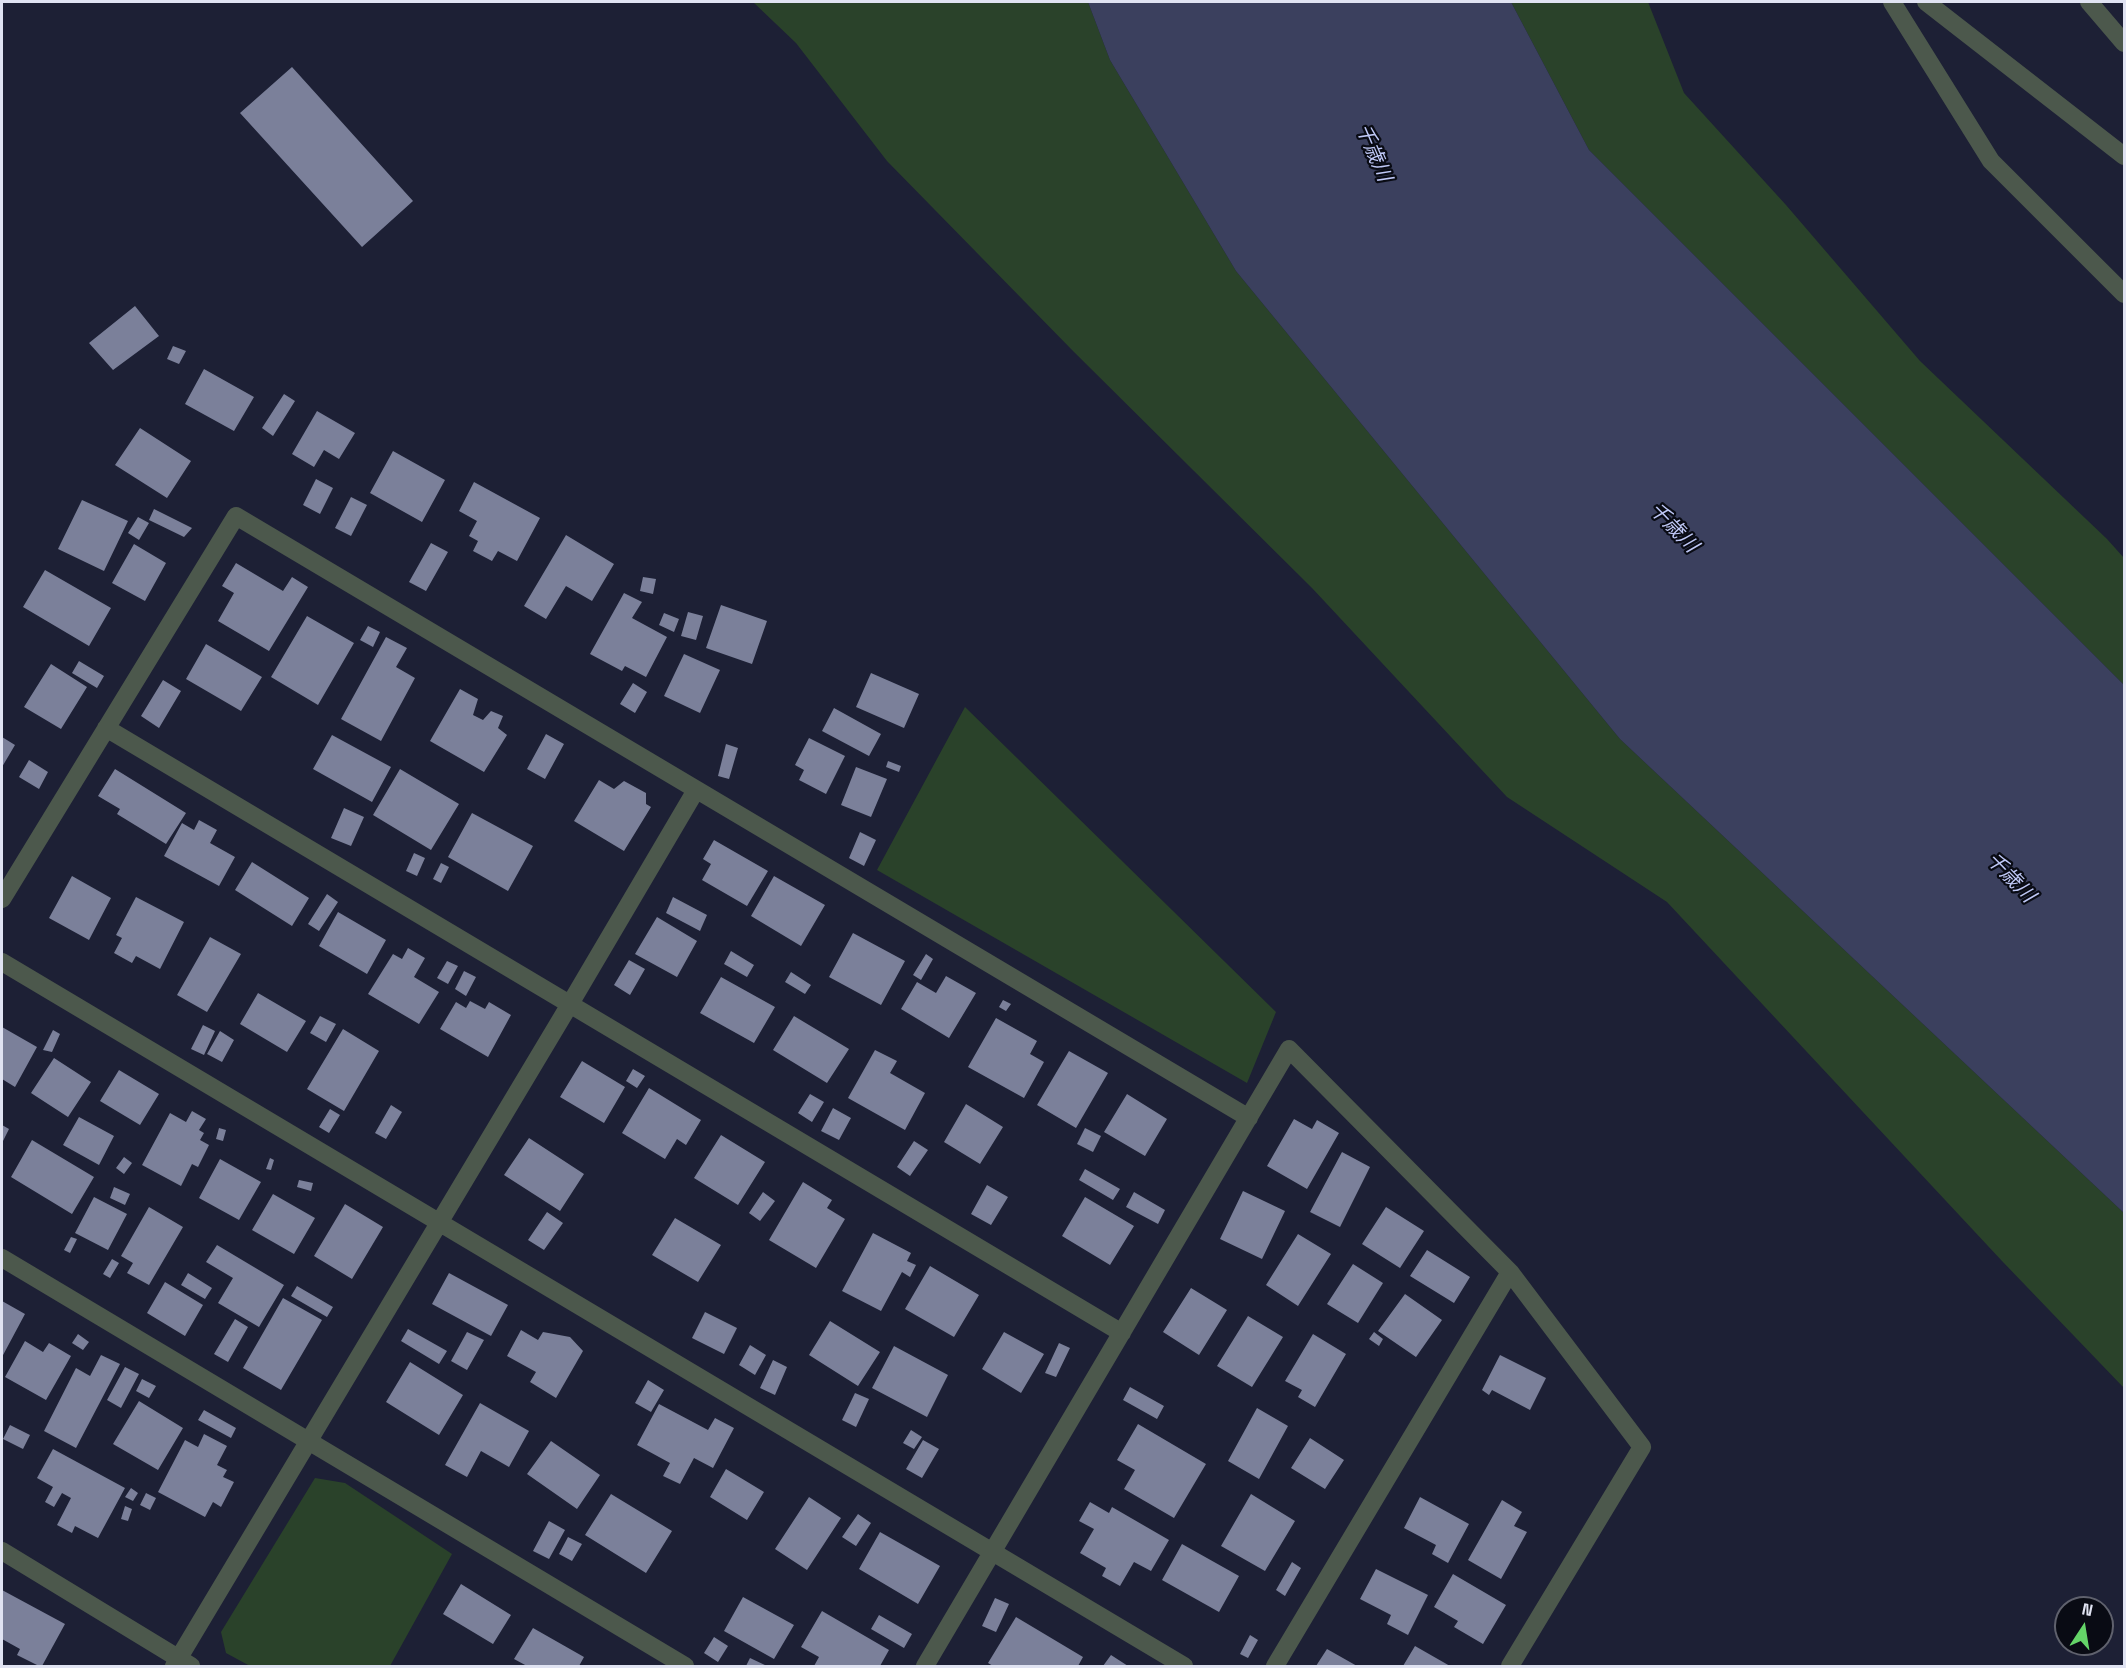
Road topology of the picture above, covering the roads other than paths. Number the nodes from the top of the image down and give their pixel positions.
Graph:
1 (1892, 2) edge
2 (1926, 2) edge
3 (2089, 2) edge
4 (2124, 43) edge
5 (2124, 156) edge
6 (2124, 294) edge
7 (106, 728) junction
8 (696, 790) junction
9 (2, 899) edge
10 (2, 962) edge
11 (570, 1004) junction
12 (1249, 1118) junction
13 (439, 1222) junction
14 (2, 1258) edge
15 (1510, 1272) junction
16 (1122, 1333) junction
17 (308, 1440) junction
18 (2, 1551) edge
19 (993, 1552) junction
20 (181, 1664) edge
21 (685, 1666) edge
22 (924, 1666) edge
23 (1184, 1666) edge
24 (1275, 1666) edge
25 (1510, 1666) edge

1 - 6 street
2 - 5 street
3 - 4 street
7 - 8 street
7 - 9 street
7 - 11 street
8 - 11 street
8 - 12 street
10 - 13 street
11 - 13 street
11 - 16 street
12 - 15 street
12 - 16 street
13 - 17 street
13 - 19 street
14 - 17 street
15 - 24 street
15 - 25 street
16 - 19 street
17 - 20 street
17 - 21 street
18 - 20 street
19 - 22 street
19 - 23 street

